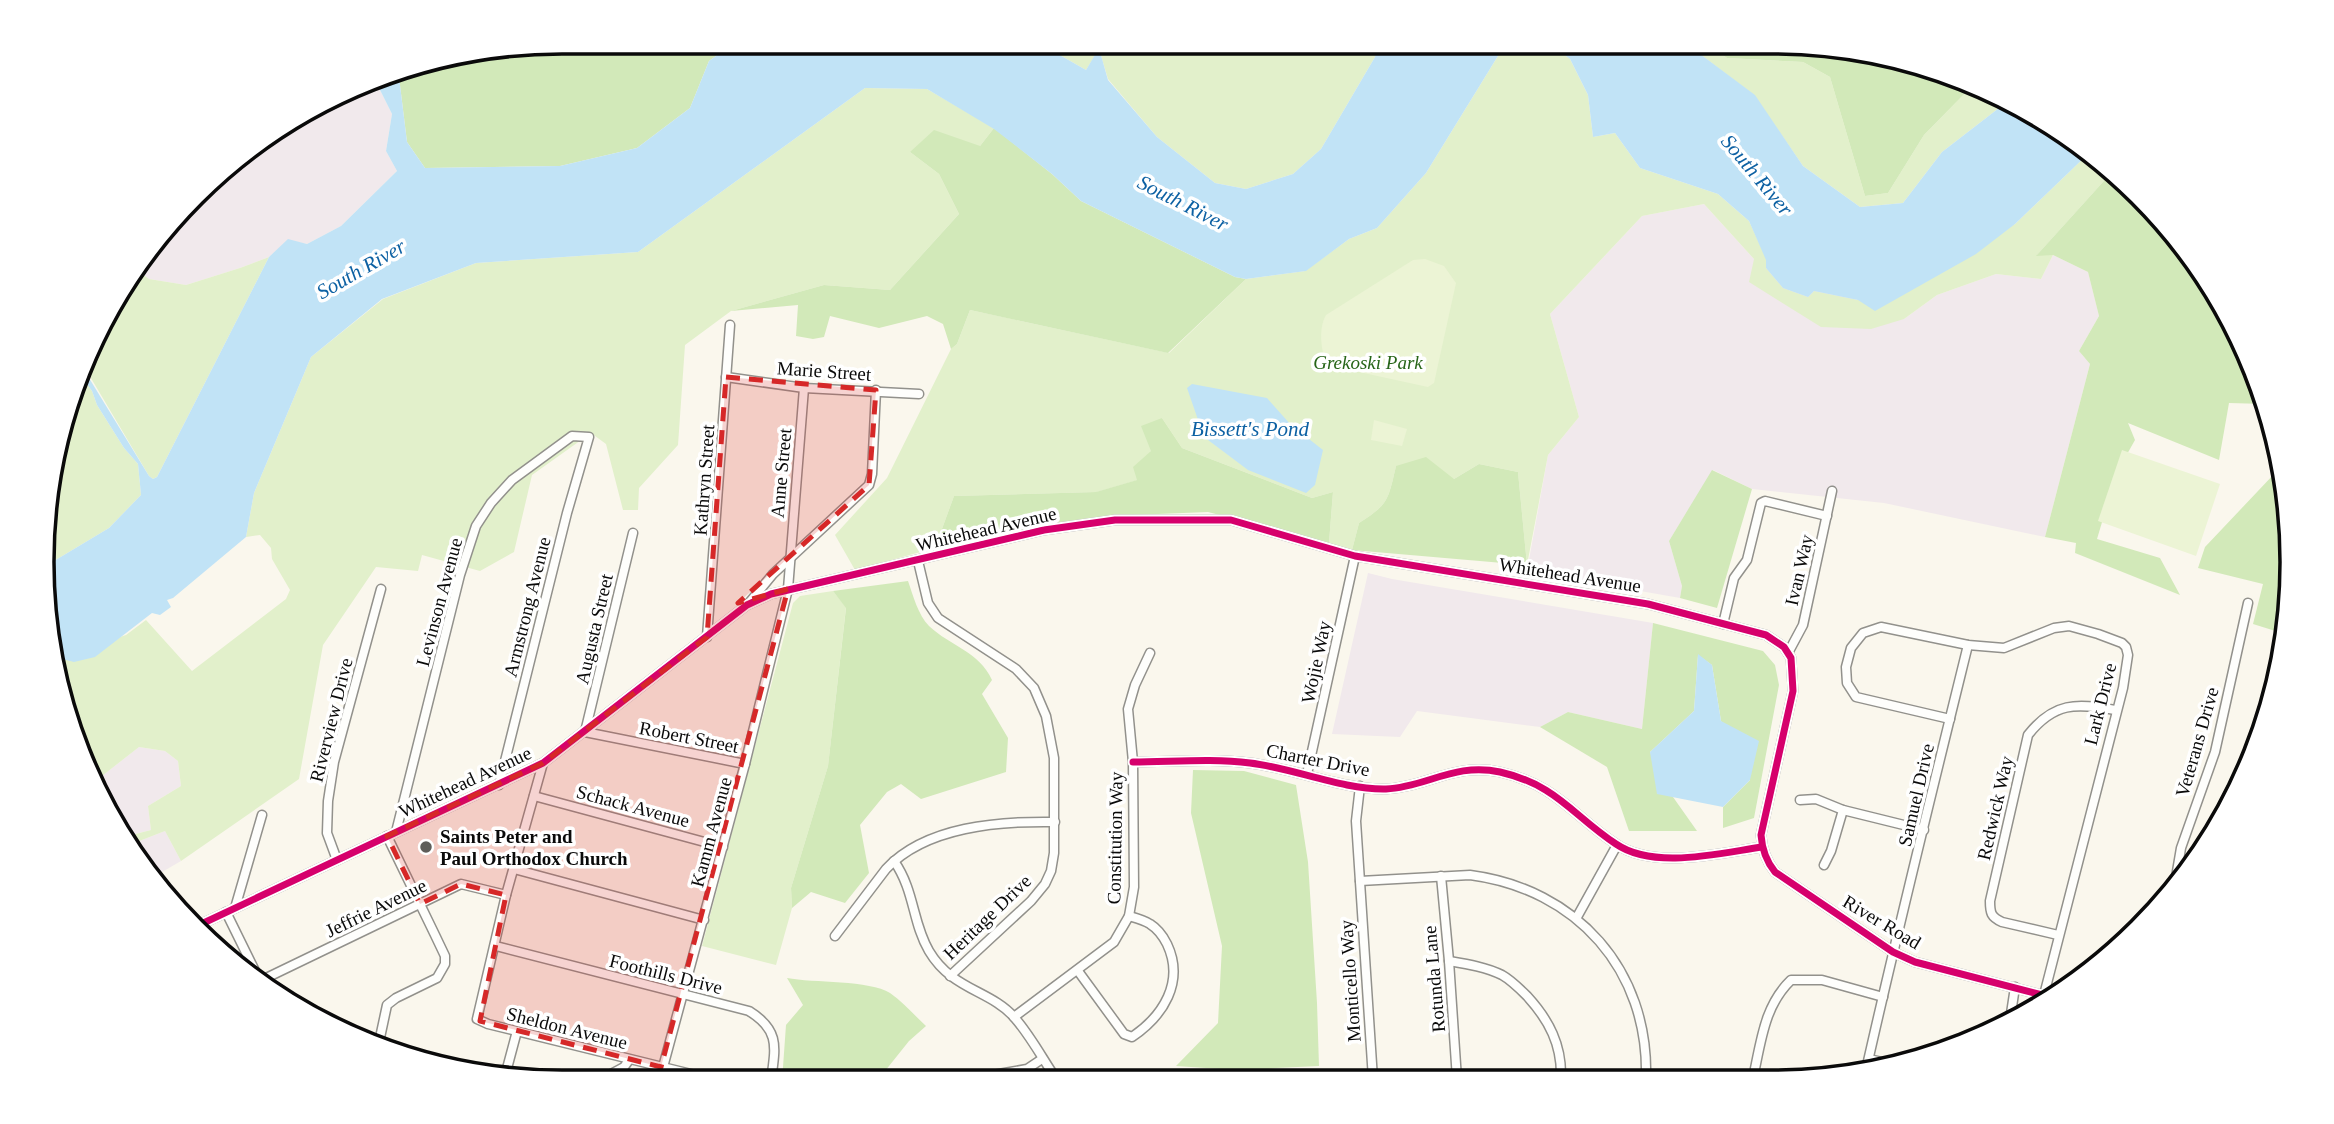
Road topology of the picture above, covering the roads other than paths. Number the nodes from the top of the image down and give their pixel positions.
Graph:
1 (730, 325) dead end
2 (726, 377) junction
3 (804, 388) junction
4 (876, 390) junction
5 (919, 394) dead end
6 (589, 437) joint
7 (1832, 491) dead end
8 (1827, 516) junction
9 (633, 533) dead end
10 (1355, 556) junction
11 (789, 560) junction
12 (918, 561) junction
13 (381, 589) dead end
14 (788, 589) junction
15 (2248, 603) dead end
16 (747, 605) junction
17 (1723, 624) junction
18 (707, 637) junction
19 (1968, 645) junction
20 (1150, 653) dead end
21 (1788, 653) junction
22 (2115, 710) junction
23 (1950, 719) junction
24 (585, 732) junction
25 (1133, 762) junction
26 (543, 763) junction
27 (746, 764) junction
28 (1307, 774) junction
29 (499, 785) junction
30 (1360, 786) junction
31 (534, 796) junction
32 (1800, 800) dead end
33 (1843, 810) junction
34 (262, 815) dead end
35 (1055, 822) junction
36 (1924, 830) junction
37 (396, 832) junction
38 (387, 836) junction
39 (1617, 845) junction
40 (723, 847) junction
41 (1762, 848) junction
42 (337, 860) junction
43 (894, 861) junction
44 (1824, 865) dead end
45 (2178, 867) edge
46 (513, 869) junction
47 (1441, 876) junction
48 (1360, 881) junction
49 (506, 895) junction
50 (420, 904) junction
51 (235, 908) junction
52 (226, 912) junction
53 (1129, 916) junction
54 (1577, 917) junction
55 (704, 920) junction
56 (204, 922) edge
57 (2058, 935) junction
58 (835, 936) dead end
59 (496, 946) junction
60 (1893, 952) junction
61 (1450, 961) junction
62 (253, 965) edge
63 (1078, 971) junction
64 (267, 975) edge
65 (950, 976) junction
66 (2015, 987) junction
67 (2049, 988) edge
68 (2039, 994) edge
69 (682, 995) junction
70 (1883, 997) junction
71 (2012, 1009) edge
72 (1014, 1017) junction
73 (517, 1031) junction
74 (380, 1036) edge
75 (1042, 1059) junction
76 (1869, 1059) joint
77 (629, 1060) junction
78 (1872, 1060) edge
79 (508, 1066) edge
80 (661, 1067) junction
81 (620, 1070) edge
82 (661, 1070) edge
83 (674, 1070) edge
84 (772, 1070) edge
85 (1021, 1070) edge
86 (1050, 1070) edge
87 (1372, 1070) edge
88 (1456, 1070) edge
89 (1561, 1070) edge
90 (1646, 1070) edge
91 (1755, 1070) edge

1 - 2 street, Kathryn Street
2 - 3 street, Marie Street
2 - 18 street, Kathryn Street
3 - 4 street, Marie Street
3 - 11 street, Anne Street
4 - 5 street, Marie Street
4 - 11 street
6 - 29 street, Armstrong Avenue
6 - 37 street, Levinson Avenue
7 - 8 street, Ivan Way
8 - 17 street
8 - 21 street, Ivan Way
9 - 24 street, Augusta Street
10 - 12 street, Whitehead Avenue
10 - 17 street, Whitehead Avenue
10 - 28 street, Wojie Way
11 - 14 street, Anne Street
11 - 16 street
12 - 14 street, Whitehead Avenue
12 - 35 street, Heritage Drive
13 - 42 street, Riverview Drive
14 - 16 street, Whitehead Avenue
14 - 27 street, Kamm Avenue
15 - 45 street, Veterans Drive
16 - 18 street, Whitehead Avenue
17 - 21 street, Whitehead Avenue
18 - 24 street, Whitehead Avenue
19 - 22 street, Lark Drive
19 - 23 street, Samuel Drive
19 - 23 street, Lark Drive
20 - 25 street, Constitution Way
21 - 41 street
22 - 57 street, Lark Drive
22 - 57 street, Redwick Way
23 - 36 street, Samuel Drive
24 - 26 street, Whitehead Avenue
24 - 27 street, Robert Street
25 - 28 street, Charter Drive
25 - 53 street, Constitution Way
26 - 29 street, Whitehead Avenue
26 - 31 street
27 - 40 street, Kamm Avenue
28 - 30 street, Charter Drive
29 - 37 street, Whitehead Avenue
30 - 39 street, Charter Drive
30 - 48 street, Monticello Way
31 - 40 street, Schack Avenue
31 - 46 street
32 - 33 street
33 - 36 street
33 - 44 street
34 - 51 street
35 - 43 street
35 - 65 street, Heritage Drive
36 - 60 street, Samuel Drive
37 - 38 street, Whitehead Avenue
38 - 42 street, Whitehead Avenue
38 - 50 street
39 - 41 street, Charter Drive
39 - 54 street
40 - 55 street, Kamm Avenue
41 - 60 street, River Road
42 - 51 street, Whitehead Avenue
43 - 58 street
43 - 65 street
46 - 49 street
46 - 55 street
47 - 48 street
47 - 54 street
47 - 61 street, Rotunda Lane
48 - 87 street, Monticello Way
49 - 50 street, Jeffrie Avenue
49 - 59 street
50 - 64 street, Jeffrie Avenue
50 - 74 street
51 - 52 street, Whitehead Avenue
52 - 56 street, Whitehead Avenue
52 - 62 street
53 - 63 street, Constitution Way
53 - 63 street
54 - 90 street
55 - 69 street, Kamm Avenue
57 - 67 street, Lark Drive
59 - 69 street, Foothills Drive
59 - 73 street, Sheldon Avenue
60 - 66 street, River Road
60 - 70 street, Samuel Drive
61 - 88 street, Rotunda Lane
61 - 89 street
63 - 72 street, Constitution Way
65 - 72 street
66 - 68 street, River Road
66 - 71 street
69 - 80 street, Kamm Avenue
69 - 84 street, Foothills Drive
70 - 76 street, Samuel Drive
70 - 91 street
72 - 75 street
73 - 77 street, Sheldon Avenue
73 - 79 street
75 - 85 street
75 - 86 street
76 - 78 street
77 - 80 street, Sheldon Avenue
77 - 81 street
80 - 82 street, Kamm Avenue
80 - 83 street, Sheldon Avenue

